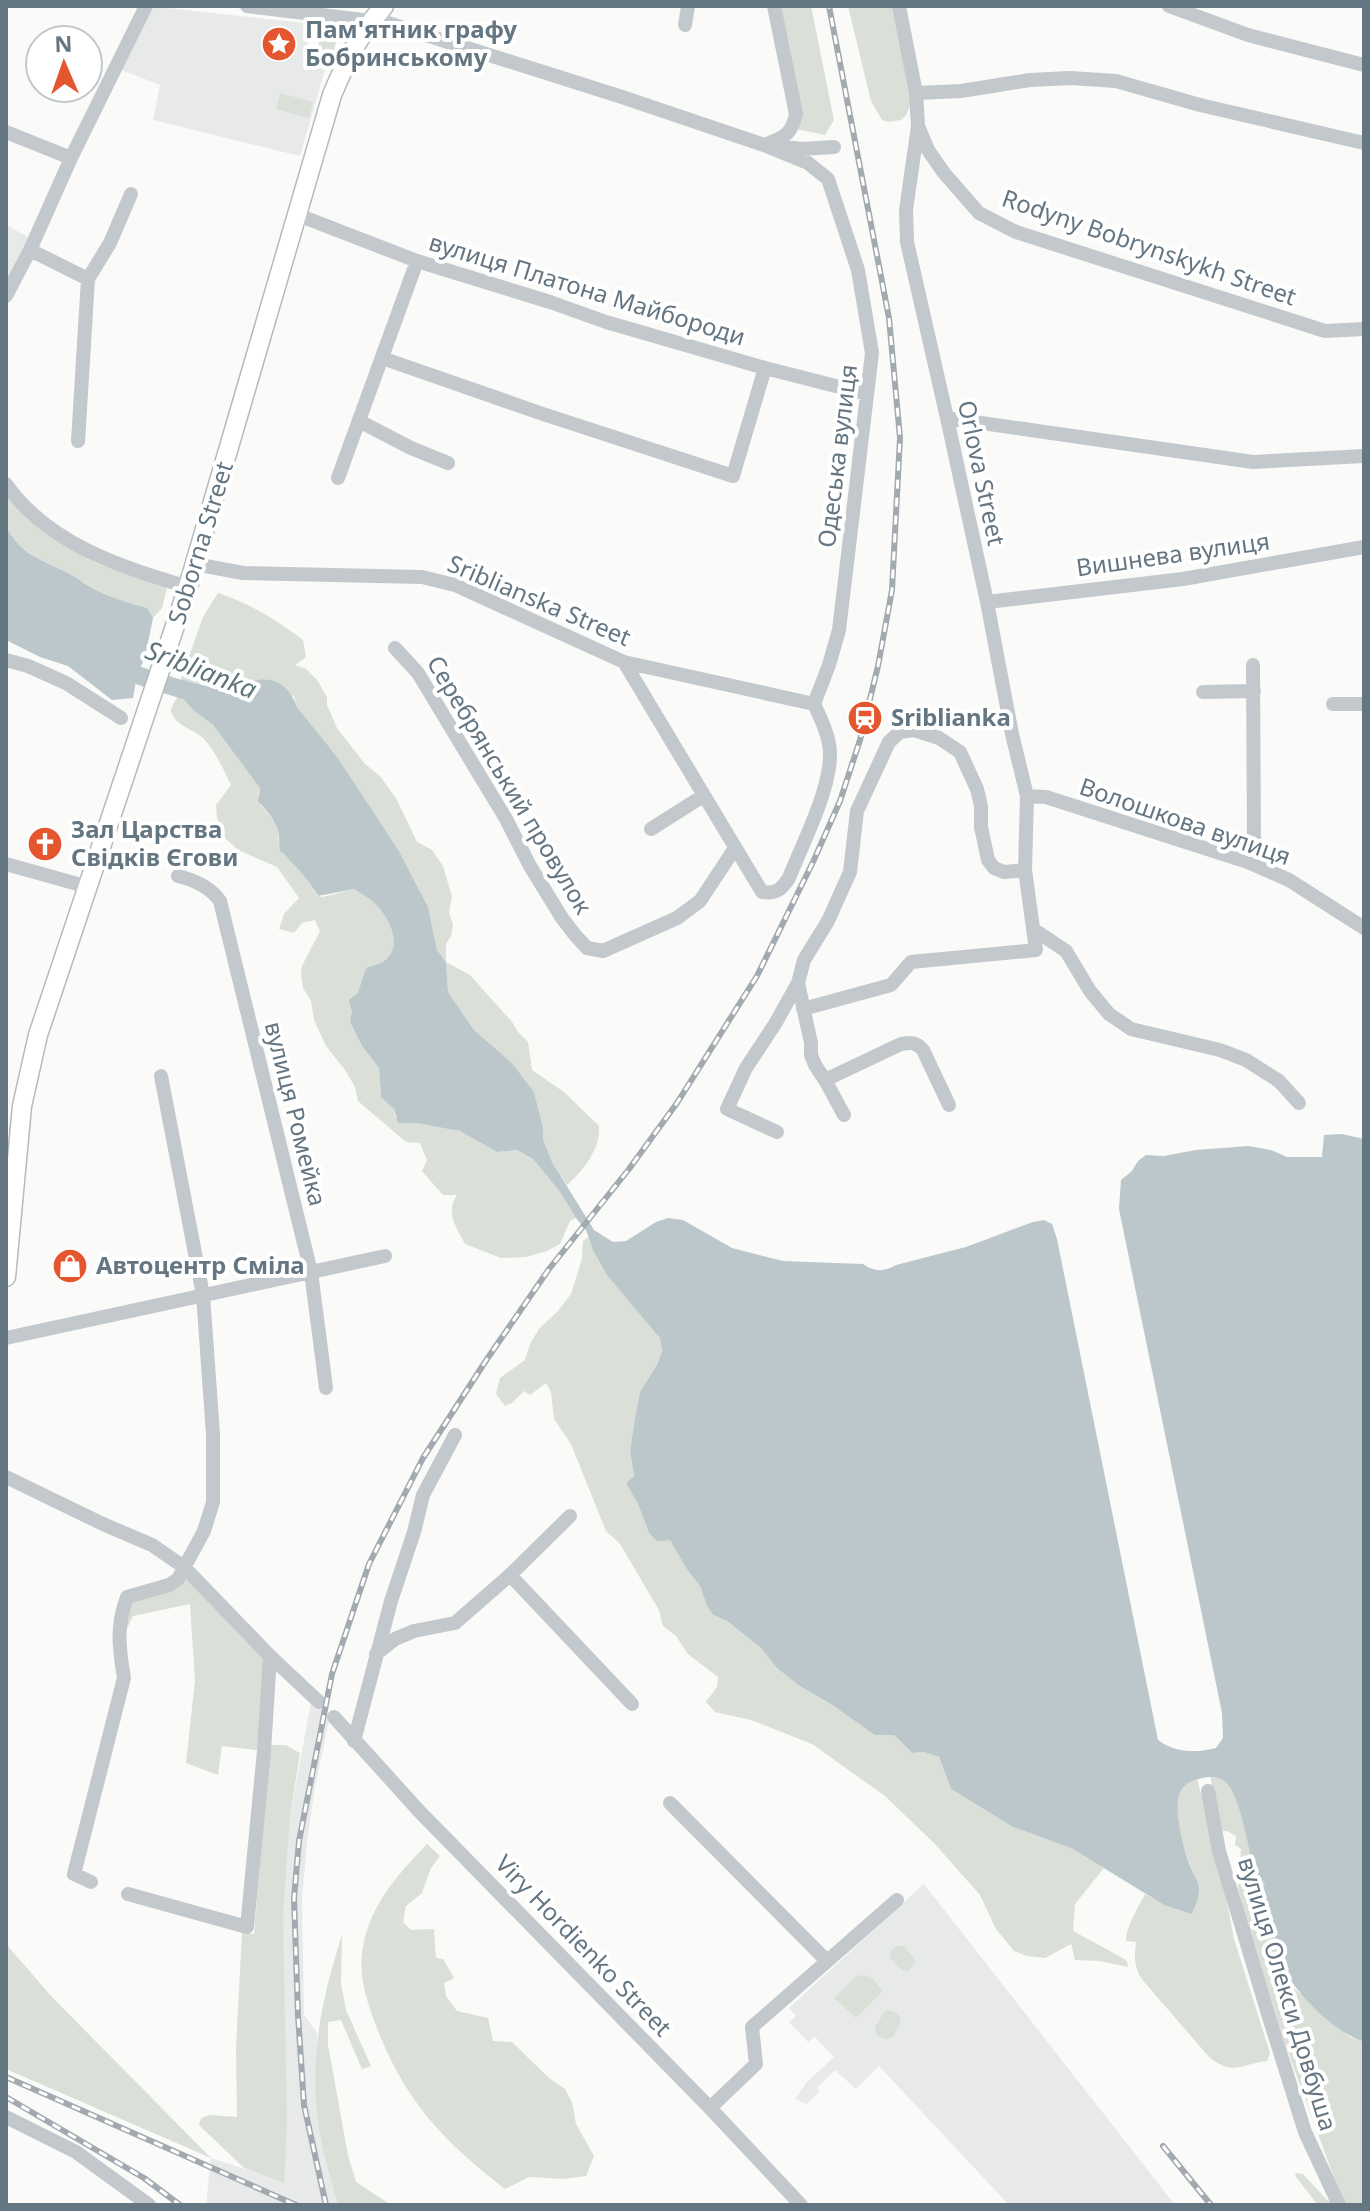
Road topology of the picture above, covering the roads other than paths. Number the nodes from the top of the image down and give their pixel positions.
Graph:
1 (146, 6) edge
2 (247, 6) edge
3 (384, 6) edge
4 (688, 6) edge
5 (774, 6) edge
6 (899, 6) edge
7 (1169, 6) edge
8 (370, 22) junction
9 (685, 25) dead end
10 (1364, 65) edge
11 (916, 93) junction
12 (918, 126) junction
13 (6, 132) edge
14 (1364, 143) edge
15 (764, 145) junction
16 (834, 147) dead end
17 (71, 158) junction
18 (131, 194) dead end
19 (298, 215) junction
20 (30, 250) junction
21 (417, 261) junction
22 (88, 279) junction
23 (6, 296) edge
24 (1364, 329) edge
25 (382, 358) junction
26 (765, 368) junction
27 (867, 394) junction
28 (947, 418) junction
29 (359, 421) junction
30 (78, 441) dead end
31 (1364, 456) edge
32 (448, 463) dead end
33 (338, 478) dead end
34 (6, 484) edge
35 (1364, 547) edge
36 (195, 564) junction
37 (188, 587) junction
38 (987, 602) junction
39 (395, 648) dead end
40 (6, 660) edge
41 (624, 662) junction
42 (1253, 665) dead end
43 (1254, 691) junction
44 (1203, 692) dead end
45 (814, 704) junction
46 (1333, 704) dead end
47 (1364, 704) edge
48 (121, 718) dead end
49 (703, 796) junction
50 (1027, 796) junction
51 (651, 829) dead end
52 (735, 848) junction
53 (1248, 862) junction
54 (6, 864) edge
55 (1025, 870) junction
56 (178, 876) dead end
57 (88, 887) junction
58 (1364, 928) edge
59 (1033, 929) junction
60 (798, 983) junction
61 (803, 1009) junction
62 (161, 1076) dead end
63 (825, 1080) junction
64 (1299, 1103) dead end
65 (949, 1105) dead end
66 (14, 1106) edge
67 (844, 1115) dead end
68 (777, 1132) dead end
69 (385, 1256) dead end
70 (311, 1272) junction
71 (6, 1277) edge
72 (203, 1295) junction
73 (6, 1338) edge
74 (326, 1388) dead end
75 (455, 1435) dead end
76 (6, 1477) edge
77 (570, 1516) dead end
78 (199, 1540) junction
79 (152, 1545) junction
80 (184, 1567) junction
81 (510, 1575) junction
82 (376, 1654) junction
83 (270, 1656) junction
84 (319, 1702) dead end
85 (632, 1704) dead end
86 (334, 1717) dead end
87 (354, 1741) junction
88 (1208, 1791) dead end
89 (670, 1803) dead end
90 (91, 1882) dead end
91 (128, 1894) dead end
92 (897, 1900) dead end
93 (827, 1961) junction
94 (710, 2108) junction
95 (6, 2117) edge
96 (149, 2205) edge
97 (801, 2205) edge
98 (1339, 2205) edge

1 - 17 street
2 - 8 street
3 - 8 main road, Soborna Street
4 - 9 street
5 - 15 street
6 - 11 street, Orlova Street
7 - 10 street
8 - 15 street
8 - 19 main road, Soborna Street
11 - 12 street, Orlova Street
11 - 14 street
12 - 24 street, Rodyny Bobrynskykh Street
12 - 28 street, Orlova Street
13 - 17 street
15 - 16 street
15 - 27 street, Одеська вулиця
17 - 20 street
18 - 22 street
19 - 21 street, вулиця Платона Майбороди
19 - 36 main road, Soborna Street
20 - 22 street
20 - 23 street
21 - 25 street
21 - 26 street, вулиця Платона Майбороди
22 - 30 street
25 - 26 street
25 - 29 street
26 - 27 street, вулиця Платона Майбороди
27 - 45 street, Одеська вулиця
28 - 31 street
28 - 38 street, Orlova Street
29 - 32 street
29 - 33 street
34 - 37 street
35 - 38 street, Вишнева вулиця
36 - 37 main road, Soborna Street
36 - 41 street, Sriblianska Street
37 - 57 main road, Soborna Street
38 - 50 street, Orlova Street
39 - 52 street, Серебрянський провулок
40 - 48 street
41 - 45 street, Sriblianska Street
41 - 49 street
42 - 43 street
43 - 44 street
43 - 53 street
45 - 52 street
46 - 47 street
49 - 51 street
49 - 52 street
50 - 53 street, Волошкова вулиця
50 - 55 street, Orlova Street
53 - 58 street, Волошкова вулиця
54 - 57 street
55 - 59 street, Orlova Street
55 - 60 street
56 - 70 street, вулиця Ромейка
57 - 66 main road, Soborna Street
59 - 61 street, Orlova Street
59 - 64 street
60 - 61 street
60 - 68 street
61 - 63 street
62 - 72 street
63 - 65 street
63 - 67 street
66 - 71 main road, Soborna Street
69 - 70 street
70 - 72 street
70 - 74 street, вулиця Ромейка
72 - 73 street
72 - 78 street
75 - 82 street
76 - 79 street
77 - 81 street
78 - 79 street
78 - 80 street
79 - 80 street
80 - 83 street
80 - 90 street
81 - 82 street
81 - 85 street
82 - 87 street
83 - 84 street
83 - 91 street
86 - 87 street, Viry Hordienko Street
87 - 94 street, Viry Hordienko Street
88 - 98 street, вулиця Олекси Довбуша
89 - 93 street
92 - 93 street
93 - 94 street
94 - 97 street, Viry Hordienko Street
95 - 96 street

